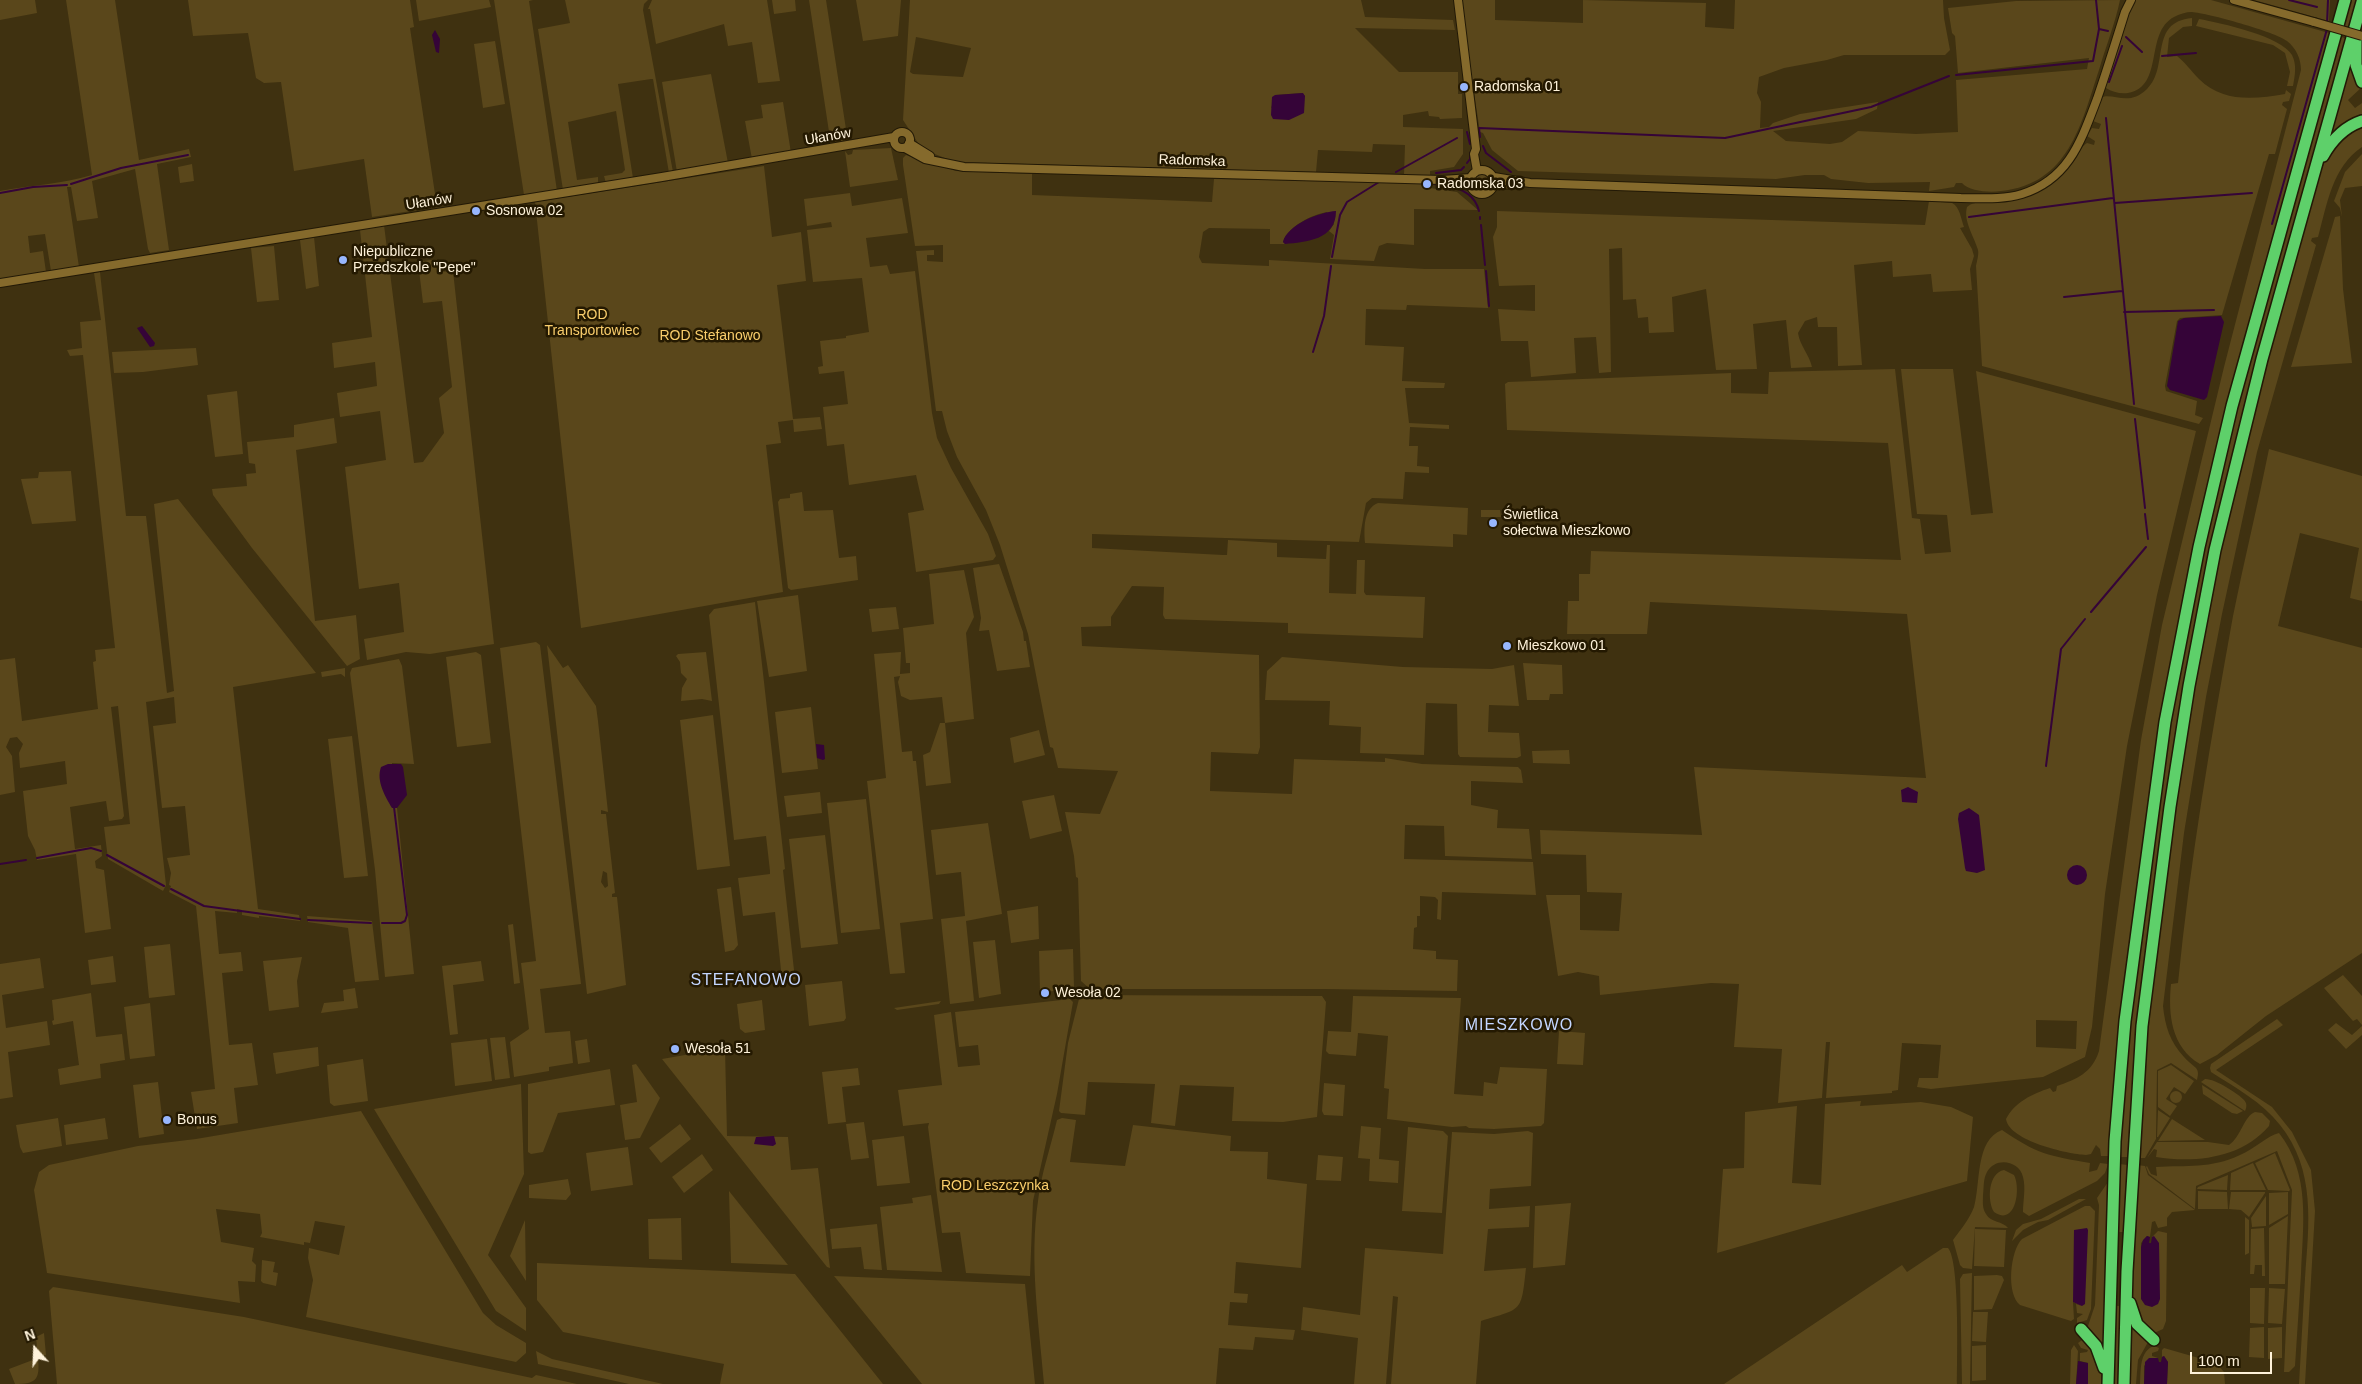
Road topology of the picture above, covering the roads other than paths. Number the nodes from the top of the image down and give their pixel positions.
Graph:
1 (1458, 0) edge
2 (2126, 0) edge
3 (2131, 0) edge
4 (2234, 0) edge
5 (2335, 0) edge
6 (2344, 0) edge
7 (2362, 2) edge
8 (2125, 12) junction
9 (2338, 20) junction
10 (2356, 23) junction
11 (2362, 36) edge
12 (2362, 82) edge
13 (2362, 121) edge
14 (894, 141) junction
15 (907, 145) junction
16 (1480, 170) junction
17 (2314, 174) junction
18 (1470, 181) junction
19 (1494, 181) junction
20 (0, 283) edge
21 (2115, 1141) junction
22 (2107, 1178) dead end
23 (2127, 1271) junction
24 (2082, 1329) dead end
25 (2154, 1340) dead end
26 (2107, 1384) edge
27 (2124, 1384) edge

1 - 16 street
2 - 8 street
3 - 8 street
4 - 11 street, bridge
5 - 9 highway
6 - 9 highway
7 - 10 highway
8 - 19 street
9 - 21 highway
10 - 12 highway
10 - 17 highway
13 - 17 highway
14 - 15 street
14 - 15 street
14 - 20 street, Ułanów
15 - 18 street, Radomska
16 - 18 street
16 - 19 street
17 - 23 highway
18 - 19 street
21 - 22 highway
21 - 26 highway
23 - 25 highway
23 - 27 highway
24 - 26 highway

